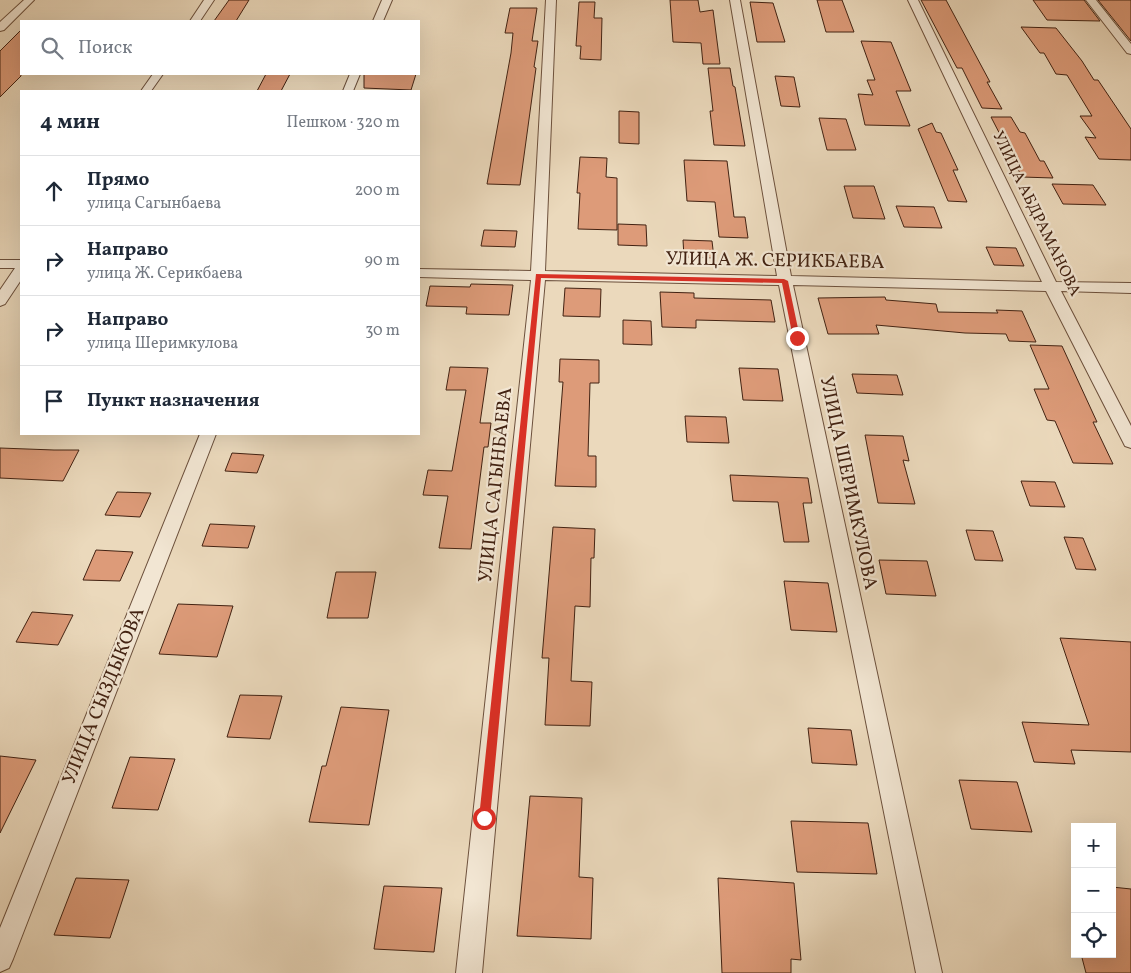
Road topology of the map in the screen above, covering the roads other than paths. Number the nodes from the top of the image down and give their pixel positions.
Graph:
1 (28, 0) edge
2 (209, 0) edge
3 (386, 0) edge
4 (551, 0) edge
5 (735, 0) edge
6 (913, 0) edge
7 (1091, 0) edge
8 (196, 20) edge
9 (378, 20) edge
10 (0, 28) edge
11 (1131, 51) edge
12 (157, 75) edge
13 (356, 75) edge
14 (147, 90) edge
15 (348, 90) edge
16 (0, 264) edge
17 (20, 264) edge
18 (20, 271) edge
19 (420, 273) edge
20 (538, 276) junction
21 (784, 281) junction
22 (1051, 286) junction
23 (1131, 288) edge
24 (0, 301) edge
25 (208, 435) edge
26 (1131, 442) edge
27 (0, 959) edge
28 (469, 973) edge
29 (929, 973) edge

1 - 10 street
2 - 8 street
3 - 9 street
4 - 20 street, УЛИЦА САГЫНБАЕВА
5 - 21 street, УЛИЦА ШЕРИМКУЛОВА
6 - 22 street, УЛИЦА АБДРАМАНОВА
7 - 11 street
12 - 14 street
13 - 15 street
16 - 17 street
18 - 24 street
19 - 20 street, УЛИЦА Ж. СЕРИКБАЕВА
20 - 21 street, УЛИЦА Ж. СЕРИКБАЕВА
20 - 28 street, УЛИЦА САГЫНБАЕВА
21 - 22 street, УЛИЦА Ж. СЕРИКБАЕВА
21 - 29 street, УЛИЦА ШЕРИМКУЛОВА
22 - 23 street, УЛИЦА Ж. СЕРИКБАЕВА
22 - 26 street, УЛИЦА АБДРАМАНОВА
25 - 27 street, УЛИЦА СЫЗДЫКОВА

